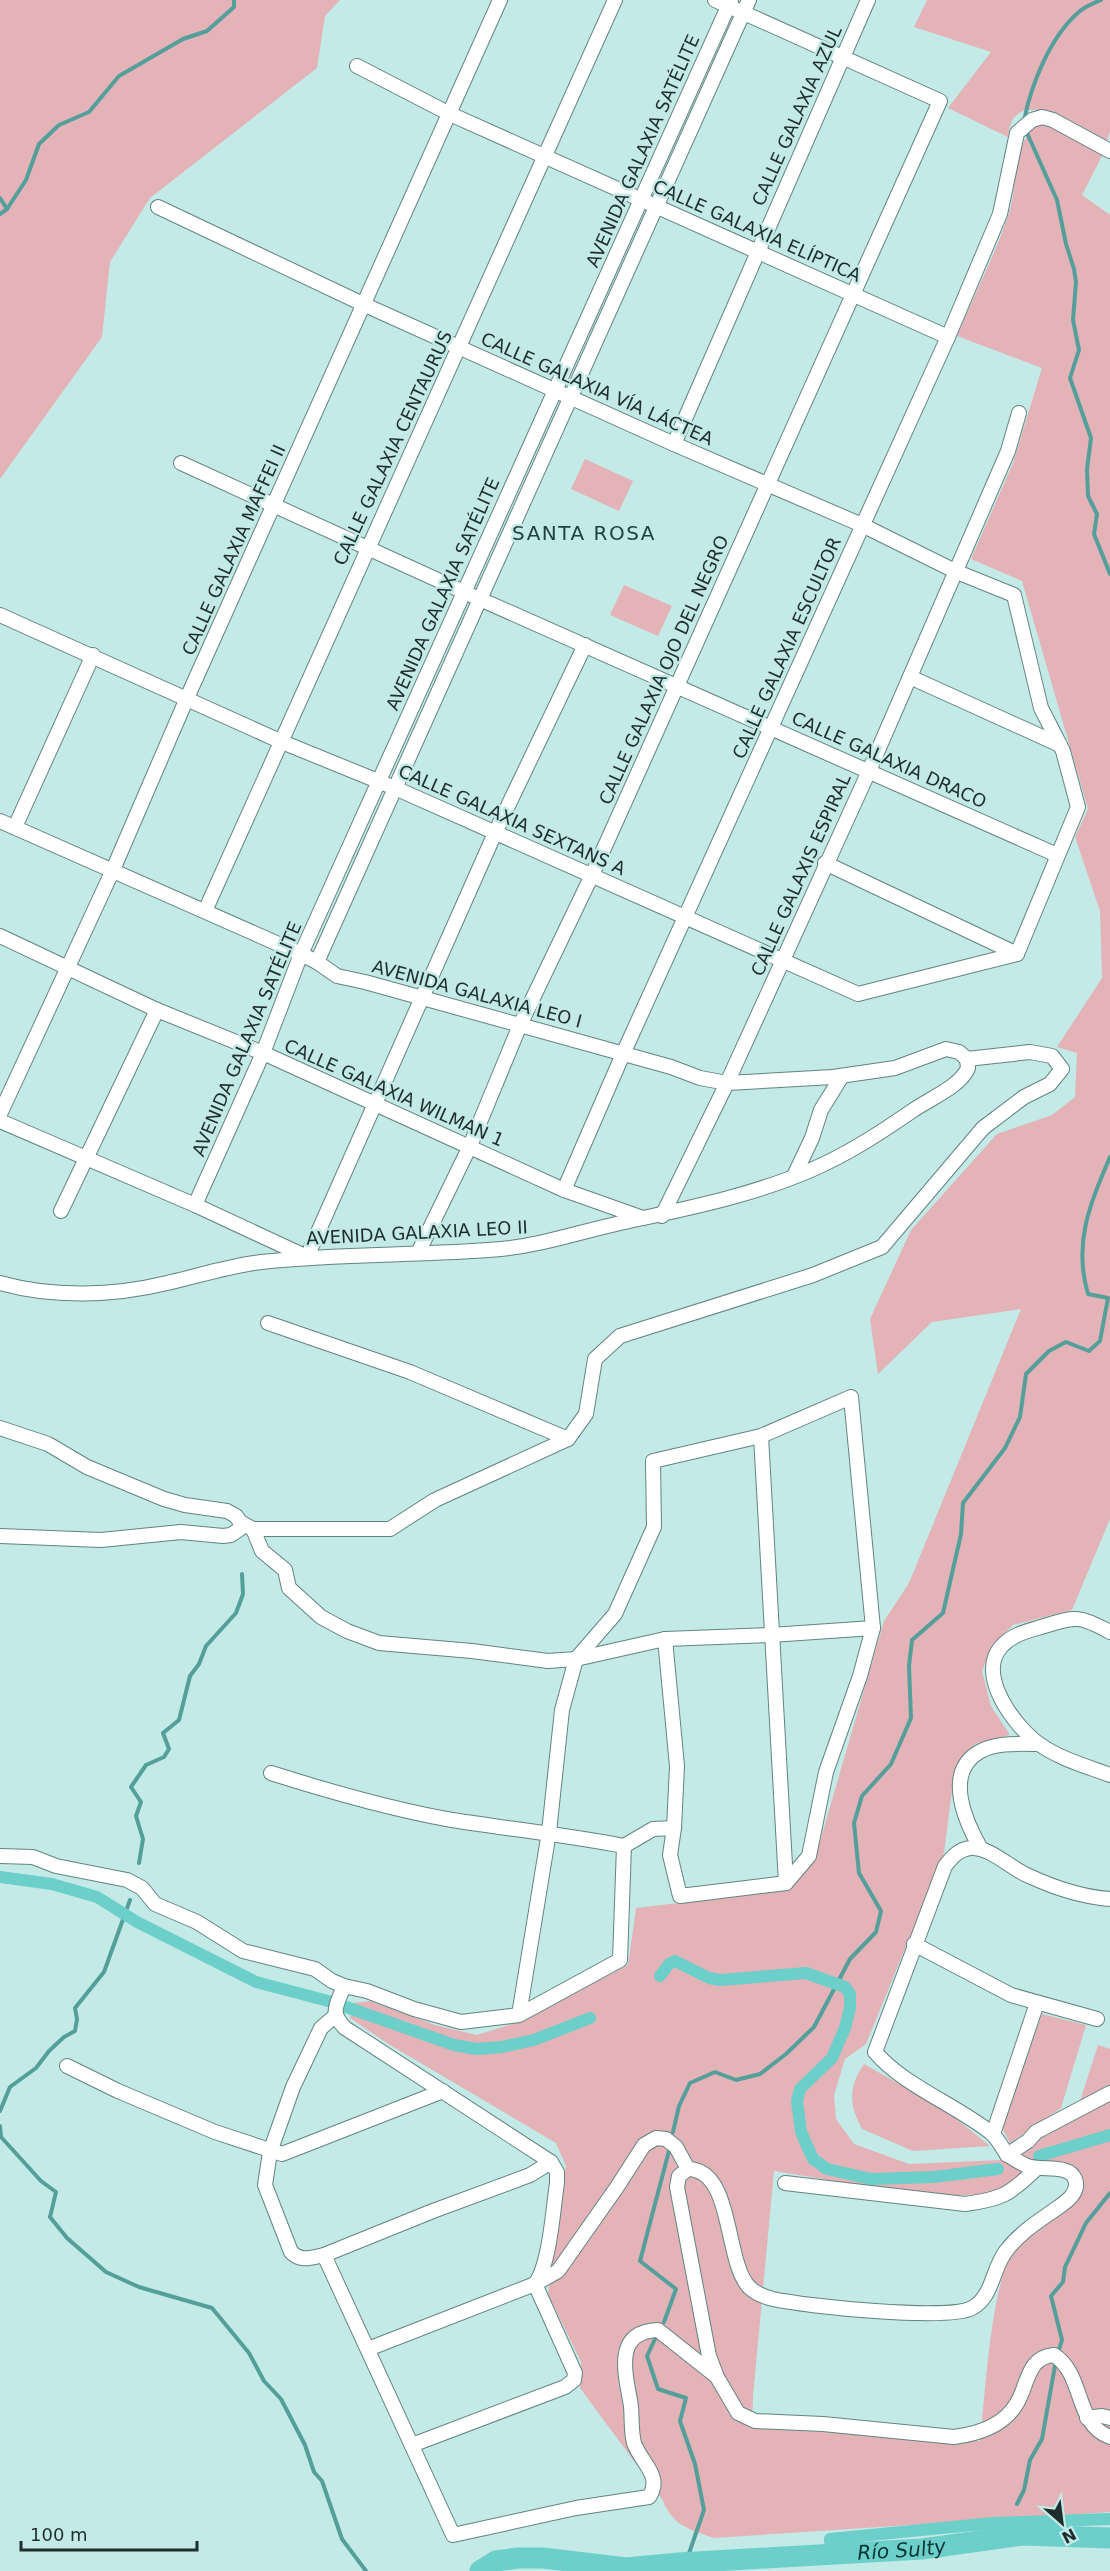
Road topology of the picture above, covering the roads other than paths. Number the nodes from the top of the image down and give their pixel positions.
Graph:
1 (500, 0) edge
2 (615, 0) edge
3 (715, 0) edge
4 (868, 0) edge
5 (730, 3) edge
6 (746, 6) edge
7 (843, 55) junction
8 (357, 66) dead end
9 (450, 114) junction
10 (1110, 151) edge
11 (545, 156) junction
12 (641, 199) junction
13 (657, 206) junction
14 (158, 207) dead end
15 (758, 251) junction
16 (854, 294) junction
17 (365, 305) junction
18 (948, 337) junction
19 (459, 347) junction
20 (555, 391) junction
21 (570, 398) junction
22 (1019, 413) dead end
23 (674, 444) junction
24 (181, 463) dead end
25 (768, 485) junction
26 (273, 506) junction
27 (862, 525) junction
28 (367, 547) junction
29 (957, 572) junction
30 (464, 592) junction
31 (480, 598) junction
32 (0, 614) edge
33 (585, 645) junction
34 (93, 655) junction
35 (910, 676) junction
36 (676, 685) junction
37 (187, 699) junction
38 (771, 728) junction
39 (282, 742) junction
40 (1060, 745) junction
41 (868, 771) junction
42 (378, 782) junction
43 (395, 788) junction
44 (0, 821) edge
45 (15, 827) junction
46 (495, 833) junction
47 (1057, 855) junction
48 (825, 864) junction
49 (112, 872) junction
50 (592, 875) junction
51 (205, 911) junction
52 (685, 916) junction
53 (0, 936) edge
54 (301, 954) junction
55 (1017, 954) junction
56 (782, 961) junction
57 (317, 962) junction
58 (68, 968) junction
59 (422, 997) junction
60 (157, 1010) junction
61 (520, 1025) junction
62 (262, 1053) junction
63 (623, 1054) junction
64 (967, 1059) junction
65 (842, 1076) junction
66 (727, 1083) junction
67 (377, 1104) junction
68 (0, 1114) edge
69 (0, 1121) edge
70 (470, 1146) junction
71 (86, 1158) junction
72 (794, 1176) junction
73 (564, 1190) junction
74 (195, 1205) junction
75 (61, 1211) dead end
76 (662, 1215) junction
77 (644, 1219) junction
78 (418, 1253) junction
79 (307, 1257) junction
80 (0, 1283) edge
81 (268, 1323) dead end
82 (0, 1428) edge
83 (761, 1436) junction
84 (568, 1439) junction
85 (247, 1525) junction
86 (0, 1536) edge
87 (873, 1628) junction
88 (1110, 1632) edge
89 (771, 1635) junction
90 (665, 1639) junction
91 (576, 1659) junction
92 (1038, 1744) junction
93 (271, 1773) dead end
94 (1110, 1774) edge
95 (674, 1828) junction
96 (549, 1832) junction
97 (624, 1846) junction
98 (981, 1849) junction
99 (0, 1856) edge
100 (786, 1883) junction
101 (1110, 1899) edge
102 (914, 1944) junction
103 (344, 1986) junction
104 (1038, 2002) junction
105 (335, 2014) junction
106 (519, 2015) junction
107 (1097, 2019) dead end
108 (67, 2066) dead end
109 (443, 2091) junction
110 (1110, 2093) edge
111 (993, 2134) junction
112 (270, 2152) junction
113 (1007, 2155) junction
114 (551, 2162) junction
115 (688, 2169) junction
116 (1036, 2169) junction
117 (785, 2182) dead end
118 (324, 2254) junction
119 (535, 2284) junction
120 (368, 2349) junction
121 (717, 2377) junction
122 (1087, 2418) junction
123 (1110, 2418) edge
124 (1110, 2437) edge
125 (412, 2445) junction

1 - 9 street, CALLE GALAXIA MAFFEI II
2 - 11 street, CALLE GALAXIA CENTAURUS
3 - 5 street
4 - 7 street, CALLE GALAXIA AZUL
5 - 6 street
5 - 12 street, AVENIDA GALAXIA SATÉLITE
6 - 7 street
6 - 13 street, AVENIDA GALAXIA SATÉLITE
7 - 15 street, CALLE GALAXIA AZUL
7 - 16 street, CALLE GALAXIA OJO DEL NEGRO
8 - 9 street, CALLE GALAXIA ELÍPTICA
9 - 11 street, CALLE GALAXIA ELÍPTICA
9 - 17 street, CALLE GALAXIA MAFFEI II
10 - 18 street, CALLE GALAXIA ESCULTOR
11 - 12 street, CALLE GALAXIA ELÍPTICA
11 - 19 street, CALLE GALAXIA CENTAURUS
12 - 13 street, CALLE GALAXIA ELÍPTICA
12 - 20 street, AVENIDA GALAXIA SATÉLITE
13 - 15 street, CALLE GALAXIA ELÍPTICA
13 - 21 street, AVENIDA GALAXIA SATÉLITE
14 - 17 street, CALLE GALAXIA VÍA LÁCTEA
15 - 16 street, CALLE GALAXIA ELÍPTICA
15 - 23 street, CALLE GALAXIA AZUL
16 - 18 street, CALLE GALAXIA ELÍPTICA
16 - 25 street, CALLE GALAXIA OJO DEL NEGRO
17 - 19 street, CALLE GALAXIA VÍA LÁCTEA
17 - 26 street, CALLE GALAXIA MAFFEI II
18 - 27 street, CALLE GALAXIA ESCULTOR
19 - 20 street, CALLE GALAXIA VÍA LÁCTEA
19 - 28 street, CALLE GALAXIA CENTAURUS
20 - 21 street, CALLE GALAXIA VÍA LÁCTEA
20 - 30 street, AVENIDA GALAXIA SATÉLITE
21 - 23 street, CALLE GALAXIA VÍA LÁCTEA
21 - 31 street, AVENIDA GALAXIA SATÉLITE
22 - 29 street, CALLE GALAXIS ESPIRAL
23 - 25 street, CALLE GALAXIA VÍA LÁCTEA
24 - 26 street, CALLE GALAXIA DRACO
25 - 27 street, CALLE GALAXIA VÍA LÁCTEA
25 - 36 street, CALLE GALAXIA OJO DEL NEGRO
26 - 28 street, CALLE GALAXIA DRACO
26 - 37 street, CALLE GALAXIA MAFFEI II
27 - 29 street, CALLE GALAXIA VÍA LÁCTEA
27 - 38 street, CALLE GALAXIA ESCULTOR
28 - 30 street, CALLE GALAXIA DRACO
28 - 39 street, CALLE GALAXIA CENTAURUS
29 - 35 street, CALLE GALAXIS ESPIRAL
29 - 40 street, CALLE GALAXIA VÍA LÁCTEA
30 - 31 street, CALLE GALAXIA DRACO
30 - 42 street, AVENIDA GALAXIA SATÉLITE
31 - 33 street, CALLE GALAXIA DRACO
31 - 43 street, AVENIDA GALAXIA SATÉLITE
32 - 34 street, CALLE GALAXIA SEXTANS A
33 - 36 street, CALLE GALAXIA DRACO
33 - 46 street
34 - 37 street, CALLE GALAXIA SEXTANS A
34 - 45 street
35 - 40 street
35 - 41 street, CALLE GALAXIS ESPIRAL
36 - 38 street, CALLE GALAXIA DRACO
36 - 50 street, CALLE GALAXIA OJO DEL NEGRO
37 - 39 street, CALLE GALAXIA SEXTANS A
37 - 49 street, CALLE GALAXIA MAFFEI II
38 - 41 street, CALLE GALAXIA DRACO
38 - 52 street, CALLE GALAXIA ESCULTOR
39 - 42 street, CALLE GALAXIA SEXTANS A
39 - 51 street, CALLE GALAXIA CENTAURUS
40 - 47 street
41 - 47 street, CALLE GALAXIA DRACO
41 - 48 street, CALLE GALAXIS ESPIRAL
42 - 43 street, CALLE GALAXIA SEXTANS A
42 - 54 street, AVENIDA GALAXIA SATÉLITE
43 - 46 street, CALLE GALAXIA SEXTANS A
43 - 57 street, AVENIDA GALAXIA SATÉLITE
44 - 45 street, AVENIDA GALAXIA LEO I
45 - 49 street, AVENIDA GALAXIA LEO I
46 - 50 street, CALLE GALAXIA SEXTANS A
46 - 59 street
47 - 55 street
48 - 55 street
48 - 56 street, CALLE GALAXIS ESPIRAL
49 - 51 street, AVENIDA GALAXIA LEO I
49 - 58 street, CALLE GALAXIA MAFFEI II
50 - 52 street, CALLE GALAXIA SEXTANS A
50 - 61 street, CALLE GALAXIA OJO DEL NEGRO
51 - 54 street, AVENIDA GALAXIA LEO I
52 - 56 street, CALLE GALAXIA SEXTANS A
52 - 63 street, CALLE GALAXIA ESCULTOR
53 - 58 street, CALLE GALAXIA WILMAN 1
54 - 57 street, AVENIDA GALAXIA LEO I
54 - 62 street, AVENIDA GALAXIA SATÉLITE
55 - 56 street, CALLE GALAXIA SEXTANS A
56 - 66 street, CALLE GALAXIS ESPIRAL
57 - 59 street, AVENIDA GALAXIA LEO I
58 - 60 street, CALLE GALAXIA WILMAN 1
58 - 68 street, CALLE GALAXIA MAFFEI II
59 - 61 street, AVENIDA GALAXIA LEO I
59 - 67 street
60 - 62 street, CALLE GALAXIA WILMAN 1
60 - 71 street
61 - 63 street, AVENIDA GALAXIA LEO I
61 - 70 street, CALLE GALAXIA OJO DEL NEGRO
62 - 67 street, CALLE GALAXIA WILMAN 1
62 - 74 street, AVENIDA GALAXIA SATÉLITE
63 - 66 street, AVENIDA GALAXIA LEO I
63 - 73 street, CALLE GALAXIA ESCULTOR
64 - 65 street, AVENIDA GALAXIA LEO I
64 - 72 street, AVENIDA GALAXIA LEO II
64 - 84 street
65 - 66 street, AVENIDA GALAXIA LEO I
65 - 72 street
66 - 76 street, CALLE GALAXIS ESPIRAL
67 - 70 street, CALLE GALAXIA WILMAN 1
67 - 79 street
69 - 71 street
70 - 73 street, CALLE GALAXIA WILMAN 1
70 - 78 street, CALLE GALAXIA OJO DEL NEGRO
71 - 74 street
71 - 75 street
72 - 76 street, AVENIDA GALAXIA LEO II
73 - 77 street, CALLE GALAXIA WILMAN 1
74 - 79 street
76 - 77 street, AVENIDA GALAXIA LEO II
77 - 78 street, AVENIDA GALAXIA LEO II
78 - 79 street, AVENIDA GALAXIA LEO II
79 - 80 street, AVENIDA GALAXIA LEO II
81 - 84 street
82 - 85 street
83 - 87 street
83 - 89 street
83 - 91 street
84 - 85 street
85 - 86 street
85 - 91 street
87 - 89 street
87 - 100 street
88 - 92 street
89 - 90 street
89 - 100 street
90 - 91 street
90 - 95 street
91 - 96 street
92 - 94 street
92 - 98 street
93 - 96 street
95 - 97 street
95 - 100 street
96 - 97 street
96 - 106 street
97 - 106 street
98 - 101 street
98 - 102 street
99 - 103 street
102 - 104 street
102 - 111 street
103 - 105 street
103 - 106 street
104 - 107 street
104 - 111 street
105 - 109 street
105 - 112 street
108 - 112 street
109 - 112 street
109 - 114 street
110 - 113 street
111 - 113 street
112 - 118 street
113 - 116 street
114 - 118 street
114 - 119 street
115 - 116 street
115 - 119 street
115 - 121 street
116 - 117 street
118 - 120 street
119 - 120 street
119 - 125 street
120 - 125 street
121 - 122 street
121 - 125 street
122 - 123 street
122 - 124 street

